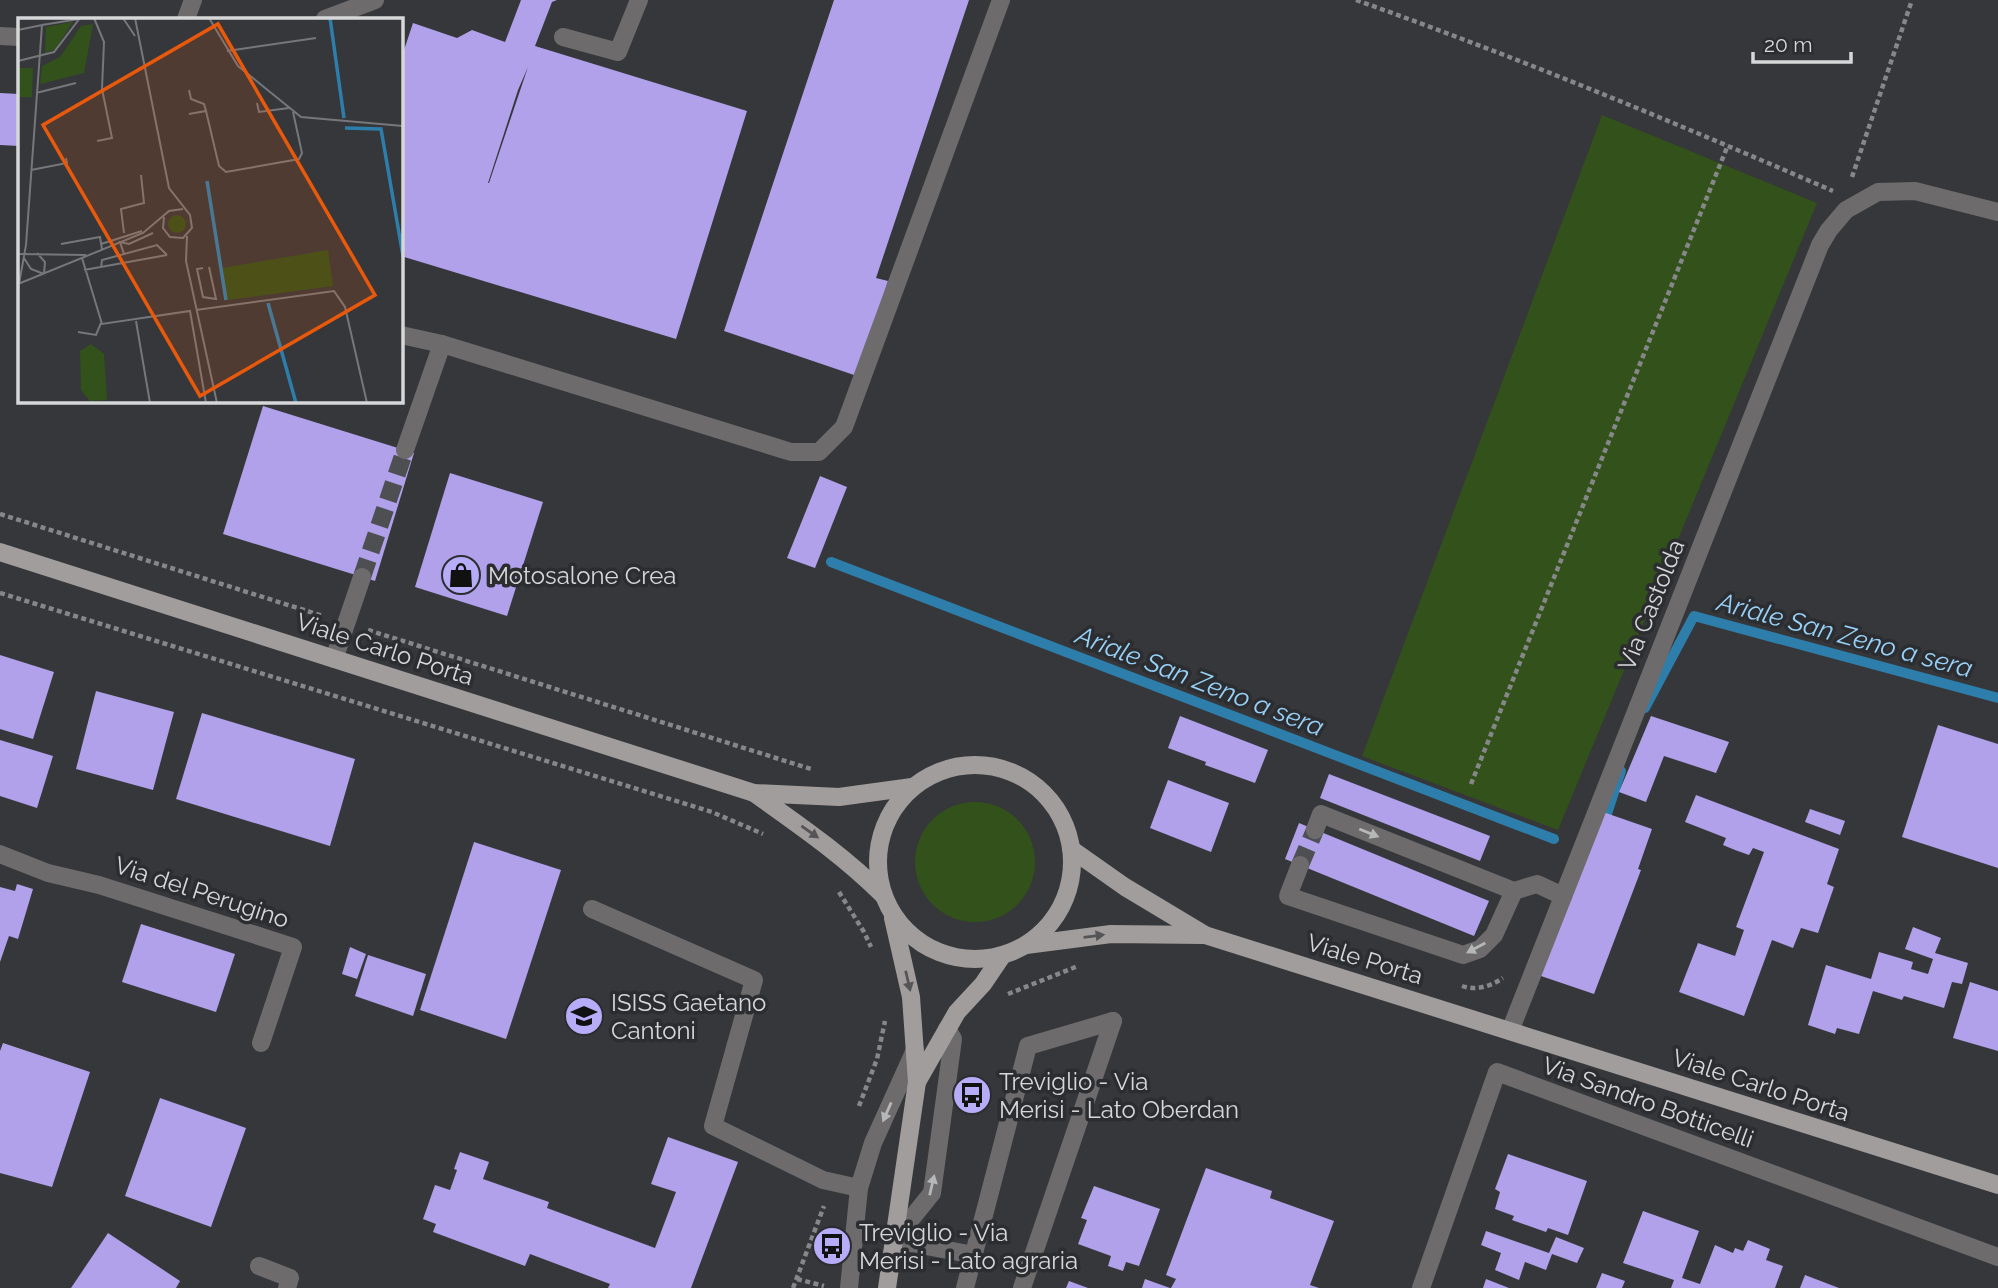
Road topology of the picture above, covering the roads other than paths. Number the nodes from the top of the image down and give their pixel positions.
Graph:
1 (194, 0) edge
2 (375, 0) edge
3 (639, 0) edge
4 (1000, 0) edge
5 (186, 18) edge
6 (327, 18) edge
7 (0, 36) edge
8 (18, 37) edge
9 (563, 37) dead end
10 (1998, 212) edge
11 (402, 335) edge
12 (442, 344) junction
13 (405, 450) tunnel mouth
14 (0, 552) edge
15 (362, 577) tunnel mouth
16 (334, 659) junction
17 (912, 787) junction
18 (754, 793) junction
19 (1315, 830) tunnel mouth
20 (1071, 849) junction
21 (0, 854) edge
22 (1300, 865) tunnel mouth
23 (1514, 891) junction
24 (883, 895) junction
25 (1563, 896) junction
26 (592, 909) dead end
27 (892, 915) junction
28 (1205, 935) junction
29 (1026, 945) junction
30 (1002, 956) junction
31 (947, 1030) junction
32 (1510, 1031) junction
33 (261, 1043) dead end
34 (915, 1050) junction
35 (917, 1082) junction
36 (1998, 1185) edge
37 (859, 1188) junction
38 (894, 1240) junction
39 (974, 1255) junction
40 (1998, 1257) edge
41 (259, 1266) dead end
42 (287, 1288) edge
43 (849, 1288) edge
44 (887, 1288) edge
45 (965, 1288) edge
46 (1022, 1288) edge
47 (1421, 1288) edge

1 - 5 street
2 - 6 street
3 - 9 street
4 - 12 street
7 - 8 street
10 - 25 street, Via Castolda
11 - 12 street
12 - 13 street
14 - 16 main road, Viale Carlo Porta
15 - 16 street
16 - 18 main road, Viale Carlo Porta
17 - 18 main road, Viale Carlo Porta
17 - 20 main road, Viale Carlo Porta
17 - 24 main road, Viale Carlo Porta
18 -> 24 main road, Viale Carlo Porta
19 -> 23 street
20 - 28 main road
20 - 29 main road, Viale Carlo Porta
21 - 33 street, Via del Perugino
23 -> 22 street
23 - 25 street
24 - 27 main road, Viale Carlo Porta
25 - 32 street, Via Castolda
26 - 37 street
27 - 30 main road, Viale Carlo Porta
27 -> 34 main road
29 -> 28 main road
28 - 32 main road, Viale Porta
29 - 30 main road, Viale Carlo Porta
30 - 31 main road
31 - 35 main road
38 -> 31 street
32 - 36 main road, Viale Carlo Porta
34 - 35 main road
34 -> 37 street
35 - 38 main road
37 - 43 street
38 - 39 street
38 - 44 main road
39 - 45 street
39 - 46 street
40 - 47 street, Via Sandro Botticelli
41 - 42 street

